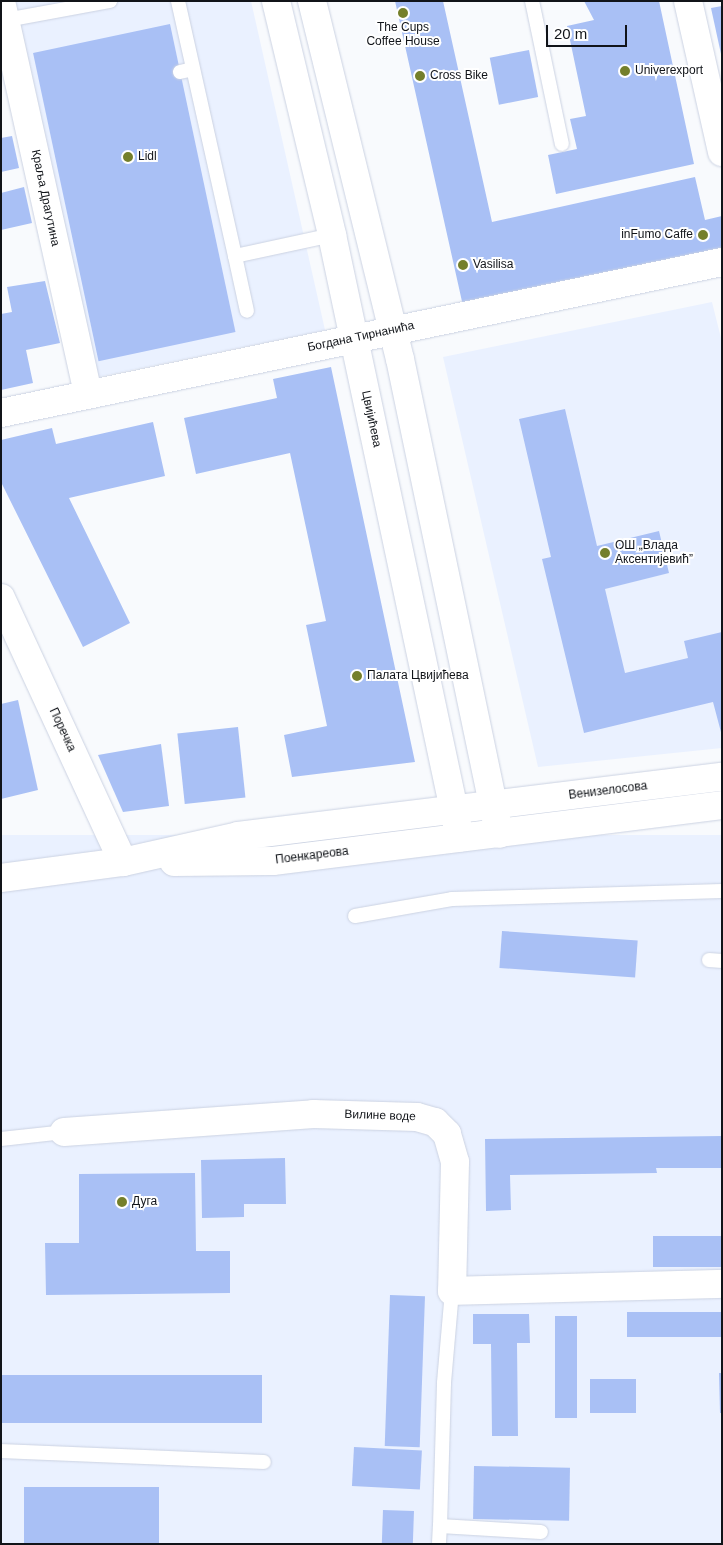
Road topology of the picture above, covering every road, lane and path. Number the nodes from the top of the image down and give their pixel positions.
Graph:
1 (110, 1) edge
2 (178, 1) edge
3 (276, 1) edge
4 (312, 1) edge
5 (532, 1) edge
6 (688, 1) edge
7 (5, 17) edge
8 (562, 144) dead end
9 (722, 152) edge
10 (332, 235) junction
11 (235, 256) junction
12 (722, 262) edge
13 (246, 310) dead end
14 (394, 330) junction
15 (354, 338) junction
16 (88, 395) junction
17 (1, 414) edge
18 (1, 598) edge
19 (722, 778) edge
20 (494, 805) junction
21 (722, 805) edge
22 (454, 810) junction
23 (499, 834) junction
24 (460, 838) junction
25 (123, 862) junction
26 (1, 878) edge
27 (722, 891) edge
28 (355, 916) dead end
29 (64, 1132) joint
30 (1, 1139) edge
31 (722, 1284) edge
32 (452, 1291) junction
33 (1, 1451) edge
34 (264, 1462) dead end
35 (440, 1526) junction
36 (541, 1532) dead end
37 (439, 1543) edge

1 - 7 lane
2 - 11 lane
3 - 10 street, Цвијићева
4 - 14 street
5 - 8 lane
6 - 9 street
7 - 16 street, Краља Драгутина
10 - 11 lane
10 - 15 street, Цвијићева
11 - 13 lane
12 - 14 street, Богдана Тирнанића
14 - 15 street, Богдана Тирнанића
14 - 20 street
15 - 16 street, Богдана Тирнанића
15 - 22 street, Цвијићева
16 - 17 street, Богдана Тирнанића
18 - 25 street, Поречка
19 - 20 street, Венизелосова
20 - 22 street, Поенкареова
20 - 23 street
21 - 23 street
22 - 24 street, Цвијићева
22 - 25 street, Поенкареова
23 - 24 street, Поенкареова
24 - 25 street, Поенкареова
25 - 26 street, Поенкареова
27 - 28 lane
29 - 30 lane, Вилине воде
29 - 32 street, Вилине воде
31 - 32 street
32 - 35 lane
33 - 34 lane
35 - 36 lane
35 - 37 lane

